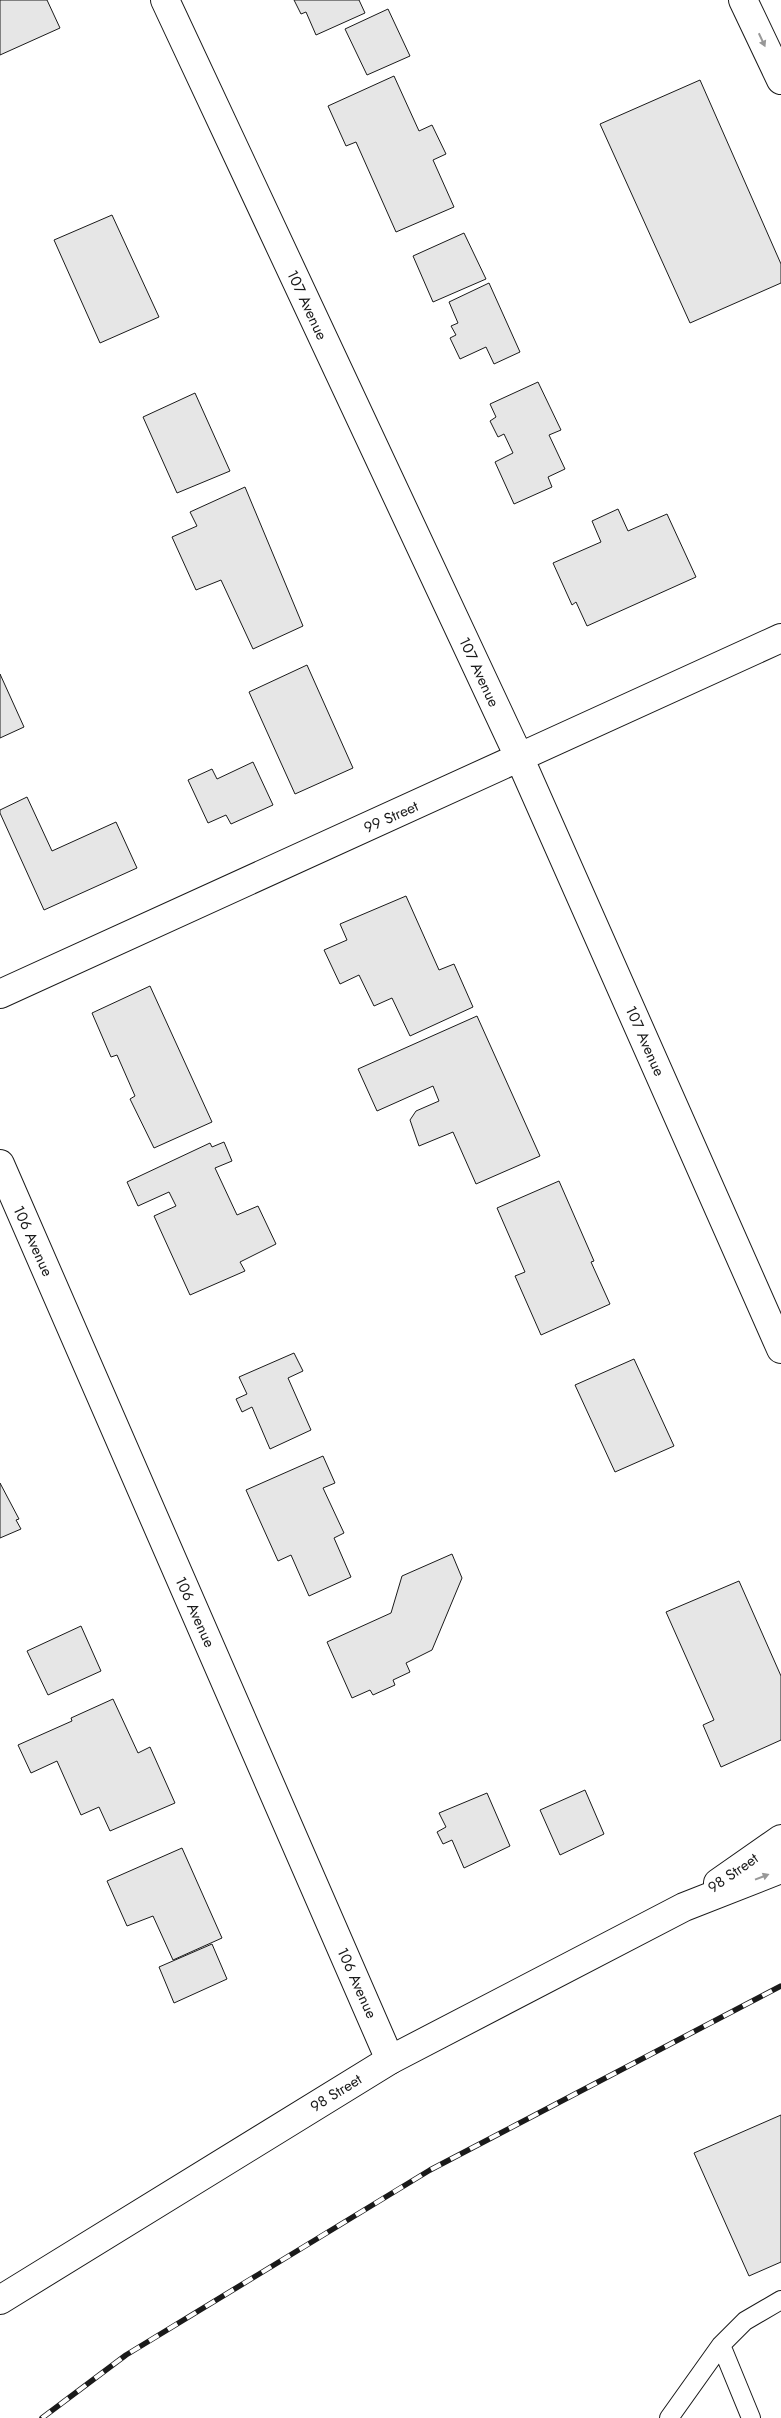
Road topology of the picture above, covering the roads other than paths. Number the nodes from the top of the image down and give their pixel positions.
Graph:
1 (165, 0) edge
2 (743, 0) edge
3 (781, 80) edge
4 (781, 638) edge
5 (520, 759) junction
6 (0, 994) edge
7 (0, 1164) edge
8 (781, 1350) edge
9 (781, 1839) edge
10 (781, 1869) edge
11 (684, 1907) junction
12 (390, 2060) junction
13 (0, 2300) edge
14 (781, 2300) edge
15 (721, 2345) junction
16 (669, 2418) edge
17 (751, 2418) edge

1 - 5 street, 107 Avenue
2 -> 3 street
4 - 5 street, 99 Street
5 - 6 street, 99 Street
5 - 8 street, 107 Avenue
7 - 12 street, 106 Avenue
9 - 11 street, 98 Street
11 -> 10 street, 98 Street
11 - 12 street, 98 Street
12 - 13 street, 98 Street
14 - 15 lane
15 - 16 lane
15 - 17 lane

